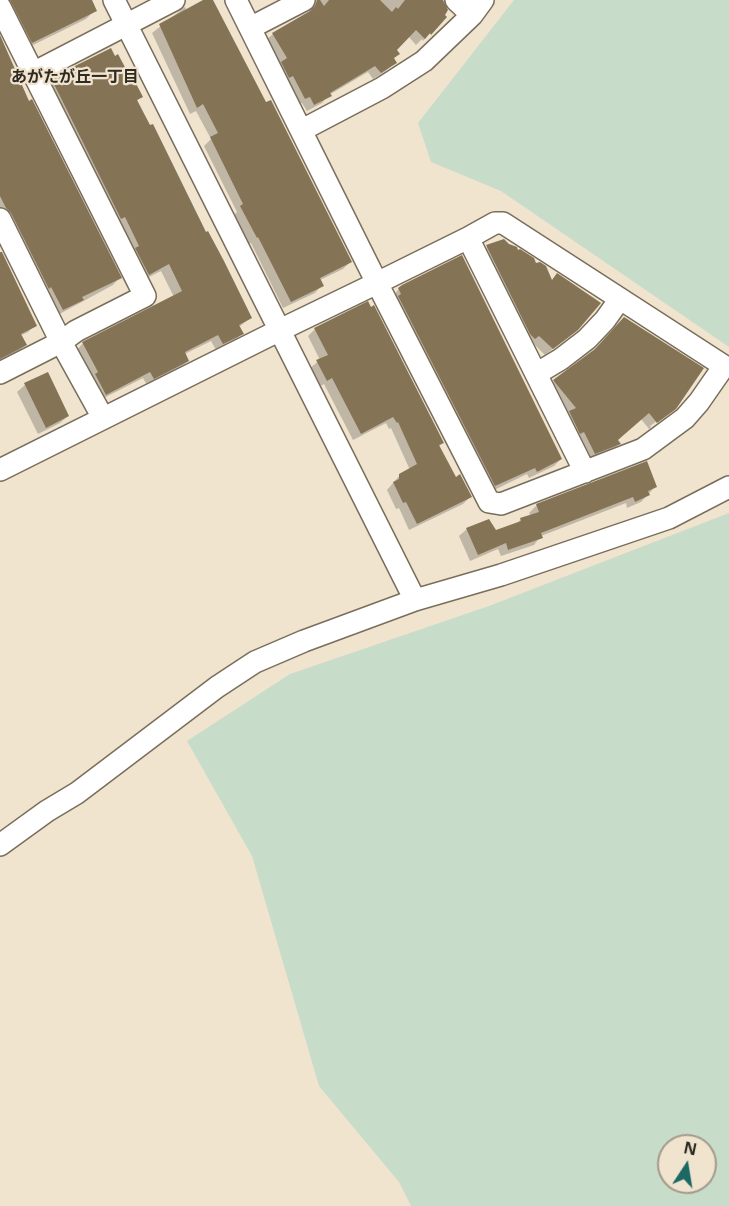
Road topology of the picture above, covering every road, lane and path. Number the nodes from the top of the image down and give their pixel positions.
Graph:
1 (114, 0) edge
2 (174, 0) edge
3 (236, 0) edge
4 (304, 0) edge
5 (456, 0) edge
6 (0, 7) edge
7 (478, 7) edge
8 (126, 25) junction
9 (250, 28) junction
10 (33, 73) junction
11 (302, 130) junction
12 (0, 219) edge
13 (468, 238) junction
14 (377, 283) junction
15 (620, 299) junction
16 (280, 330) junction
17 (61, 342) junction
18 (0, 373) edge
19 (536, 374) junction
20 (103, 418) junction
21 (0, 470) edge
22 (585, 472) junction
23 (729, 487) edge
24 (415, 600) junction
25 (0, 845) edge

1 - 8 street
2 - 8 street
3 - 9 street
4 - 9 street
5 - 7 street
6 - 10 street
7 - 11 street
8 - 10 street
8 - 16 street
9 - 11 street
10 - 17 street
11 - 14 street
12 - 17 street
13 - 14 street
13 - 15 street
13 - 19 street
14 - 16 street
14 - 22 street
15 - 19 street
15 - 22 street
16 - 20 street
16 - 24 street
17 - 18 street
17 - 20 street
19 - 22 street
20 - 21 street
23 - 24 street
24 - 25 street

